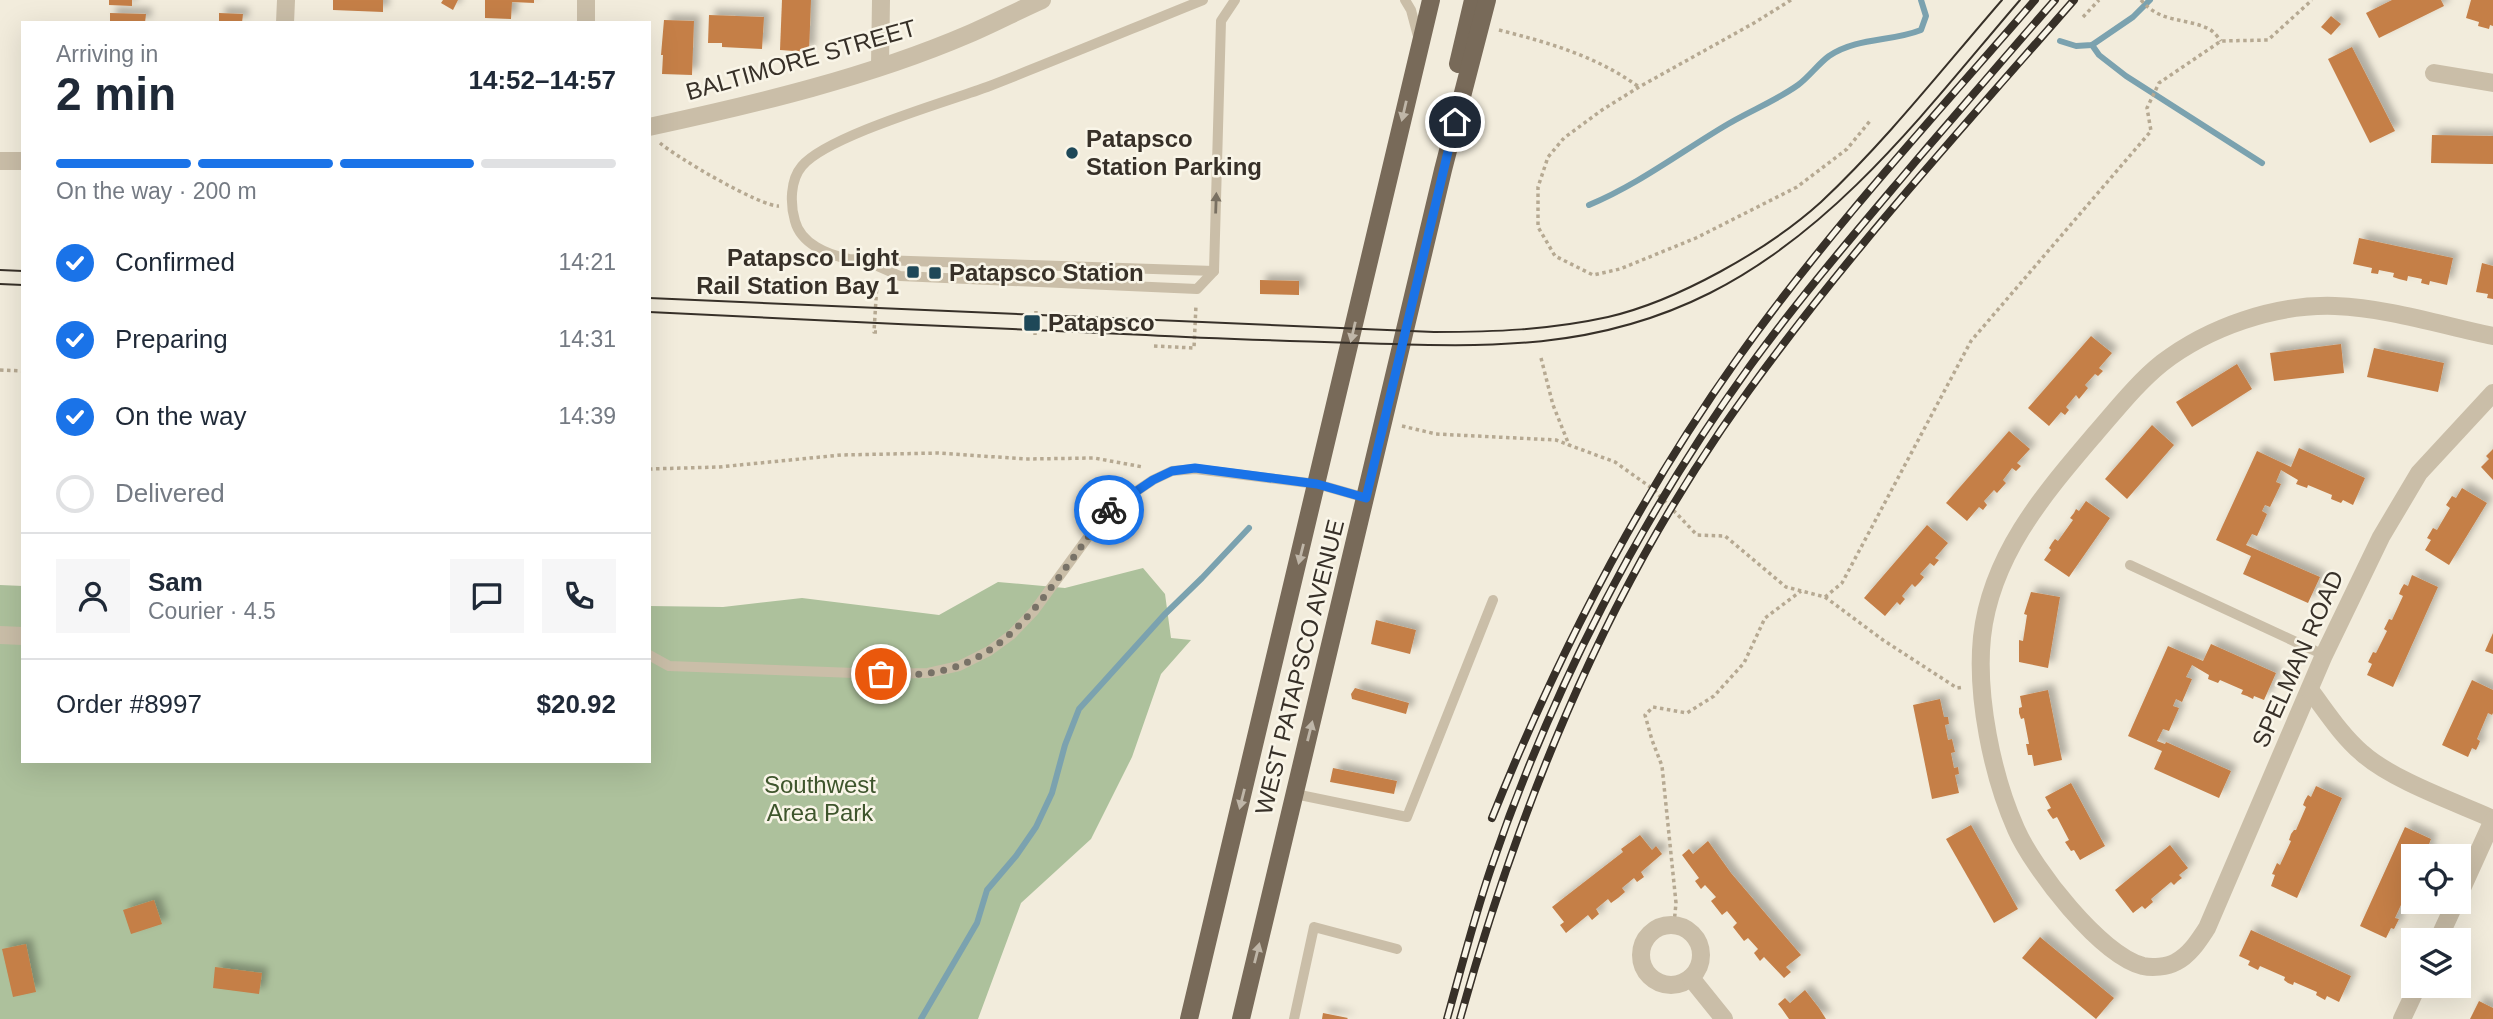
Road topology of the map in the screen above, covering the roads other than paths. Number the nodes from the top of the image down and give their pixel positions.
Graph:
1 (286, 0) edge
2 (586, 0) edge
3 (881, 0) edge
4 (1042, 0) edge
5 (1203, 0) edge
6 (1235, 0) edge
7 (1405, 0) edge
8 (1431, 0) edge
9 (1473, 0) edge
10 (1487, 0) edge
11 (285, 21) edge
12 (586, 21) edge
13 (1420, 44) junction
14 (880, 66) junction
15 (2434, 73) dead end
16 (2493, 83) edge
17 (654, 134) edge
18 (0, 161) edge
19 (21, 161) edge
20 (1443, 170) junction
21 (862, 260) junction
22 (1214, 271) junction
23 (2493, 336) edge
24 (2493, 393) edge
25 (1317, 484) junction
26 (1366, 498) junction
27 (2130, 565) dead end
28 (1493, 600) dead end
29 (0, 635) edge
30 (21, 636) edge
31 (2324, 655) junction
32 (651, 656) edge
33 (2310, 690) junction
34 (1295, 794) junction
35 (2493, 820) edge
36 (2471, 869) edge
37 (1397, 949) dead end
38 (1691, 978) junction
39 (2411, 998) edge
40 (1189, 1019) edge
41 (1241, 1019) edge
42 (1294, 1019) edge
43 (1724, 1019) edge
44 (2402, 1019) edge

1 - 11 street
2 - 12 street
3 - 14 street
4 - 14 street, BALTIMORE STREET
5 - 21 lane
22 -> 6 lane
7 - 13 lane
8 - 13 main road, WEST PATAPSCO AVENUE
9 - 20 main road
10 - 20 main road, WEST PATAPSCO AVENUE
13 -> 25 main road, WEST PATAPSCO AVENUE
14 - 17 street, BALTIMORE STREET
15 - 16 street
18 - 19 street
20 - 26 main road, WEST PATAPSCO AVENUE
21 - 22 lane
21 - 22 lane
23 - 33 street, SPELMAN ROAD
24 - 31 street, SPELMAN ROAD
25 - 26 lane
25 - 32 lane
25 -> 40 main road, WEST PATAPSCO AVENUE
34 -> 26 main road, WEST PATAPSCO AVENUE
27 - 31 lane
28 - 34 lane
29 - 30 street
31 - 33 street, SPELMAN ROAD
33 - 35 street
41 -> 34 main road, WEST PATAPSCO AVENUE
35 - 36 street
37 - 42 lane
38 - 38 street
38 - 43 street
39 - 44 street

